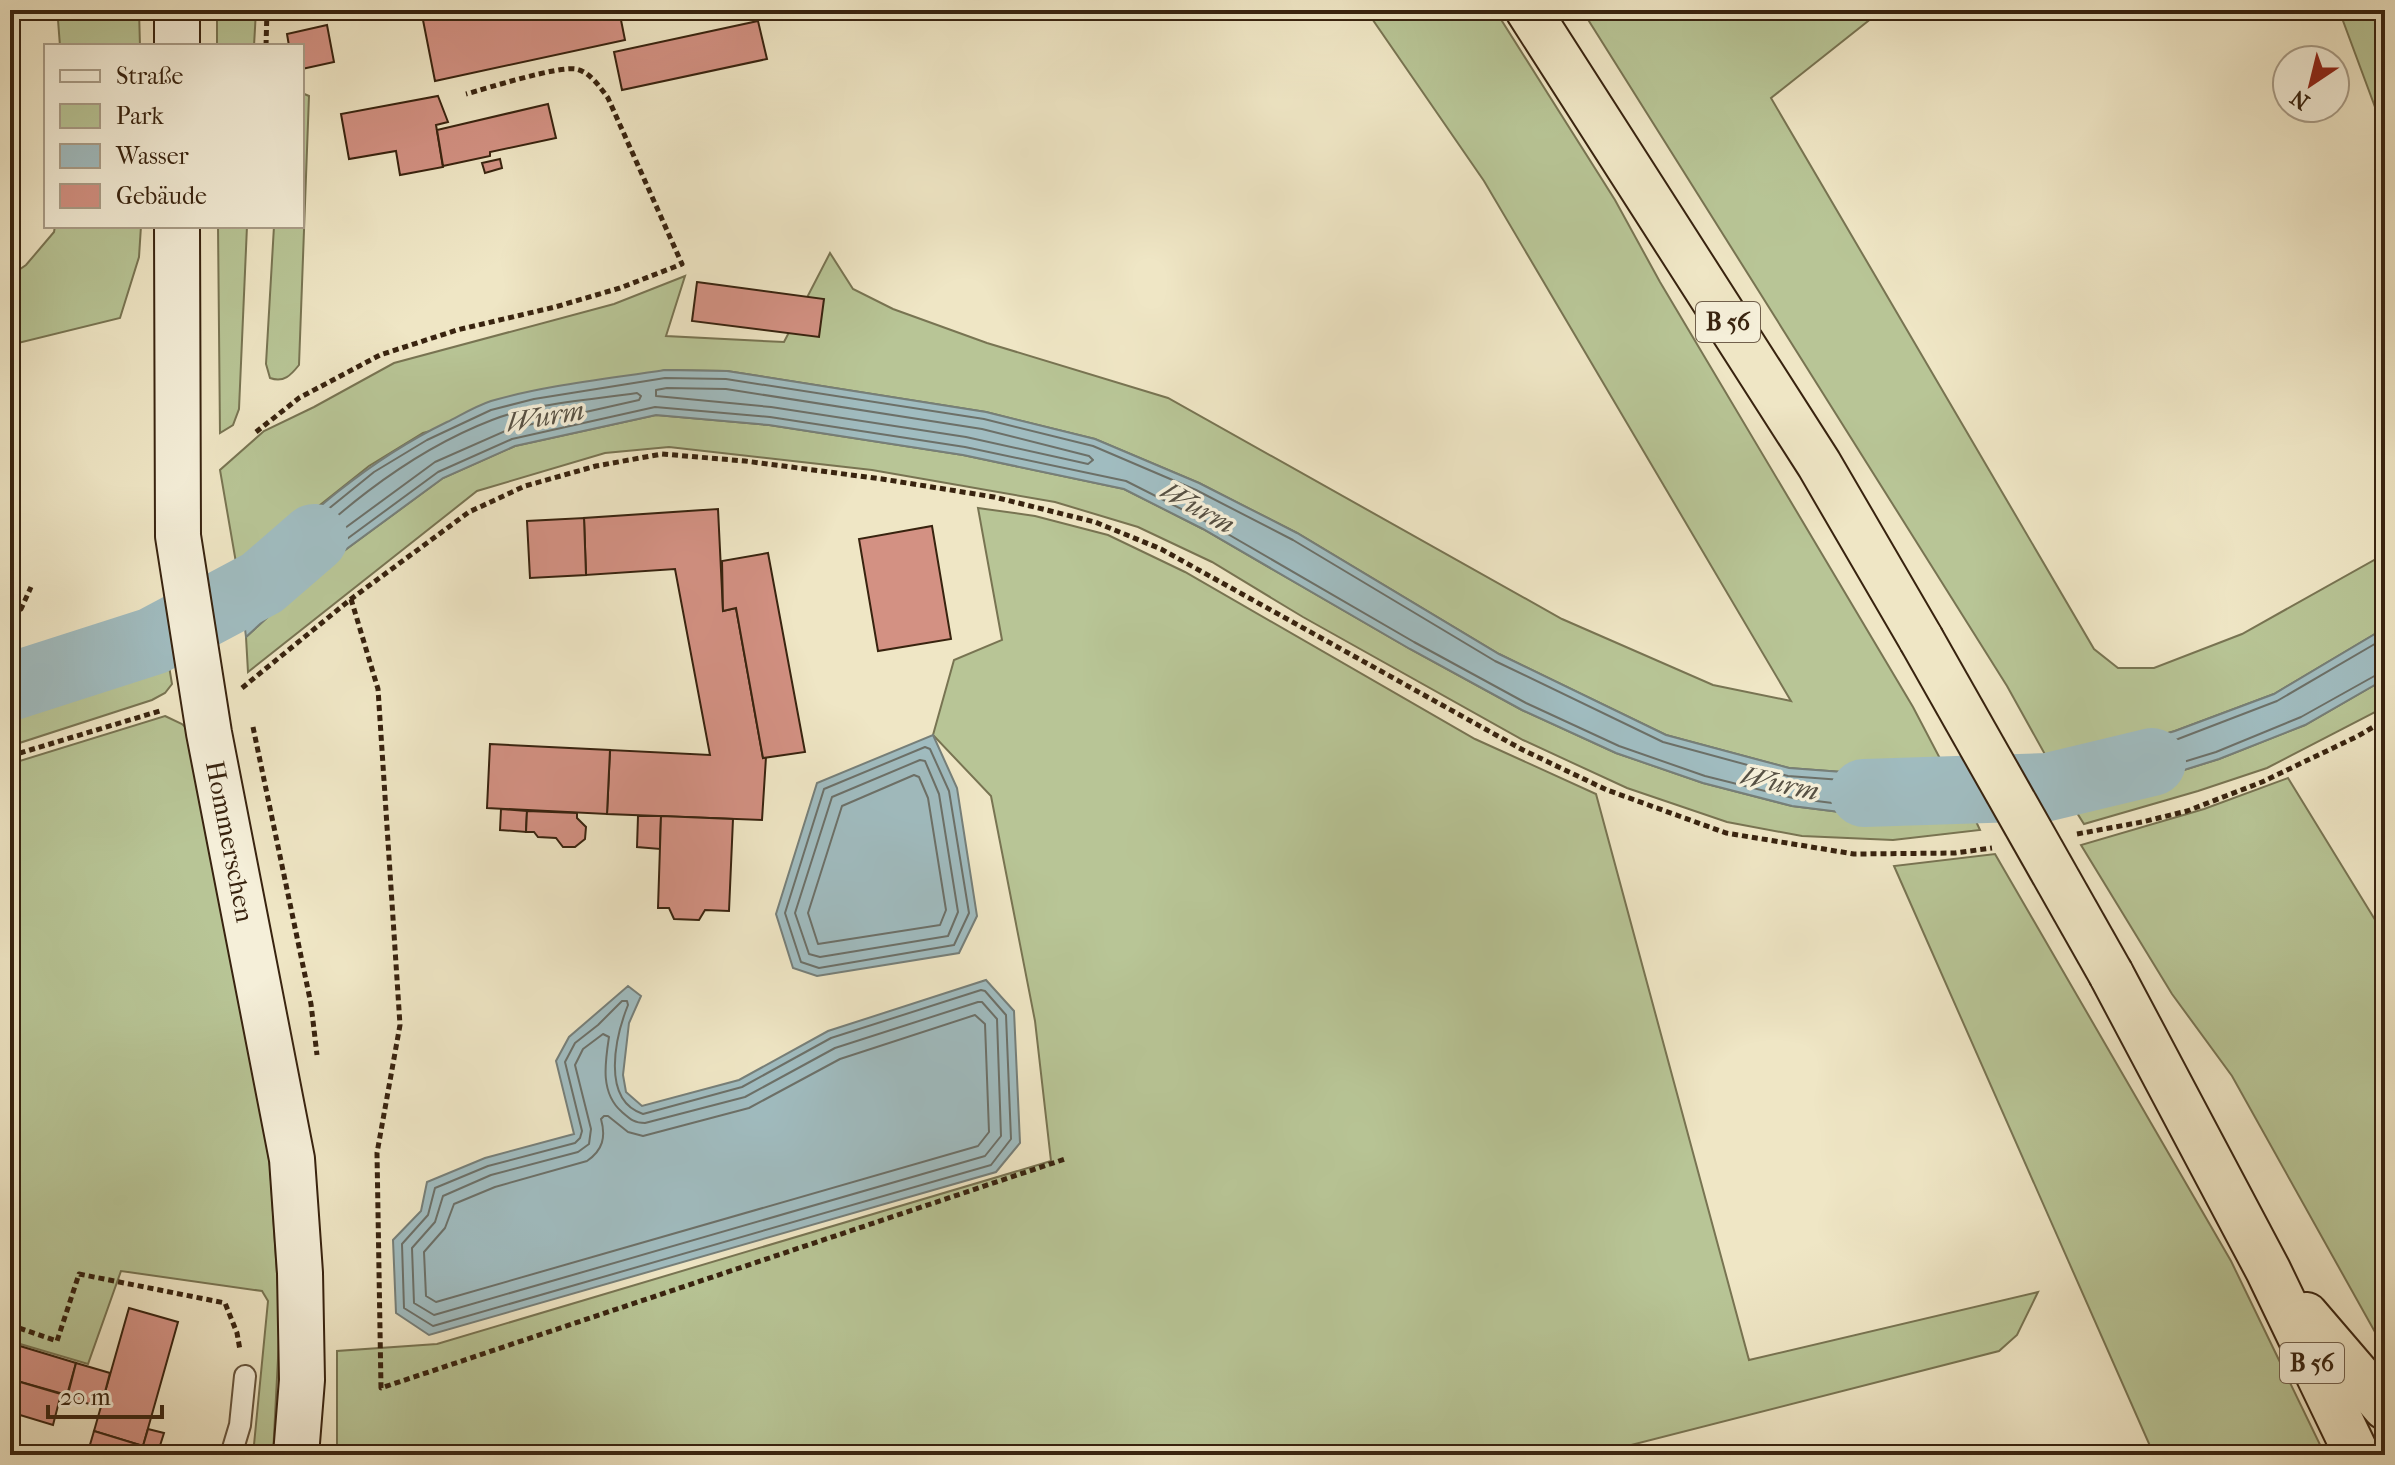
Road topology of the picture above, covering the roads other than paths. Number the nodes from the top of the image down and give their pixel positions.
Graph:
1 (177, 10) edge
2 (1528, 10) edge
3 (177, 44) edge
4 (177, 228) edge
5 (2268, 1270) junction
6 (245, 1376) road end
7 (2385, 1407) edge
8 (231, 1455) edge
9 (296, 1455) edge
10 (2357, 1455) edge

1 - 3 main road
2 - 5 highway, B 56, bridge
4 - 9 main road, Hommerschen
5 - 7 highway
5 - 10 highway, B 56
6 - 8 lane

